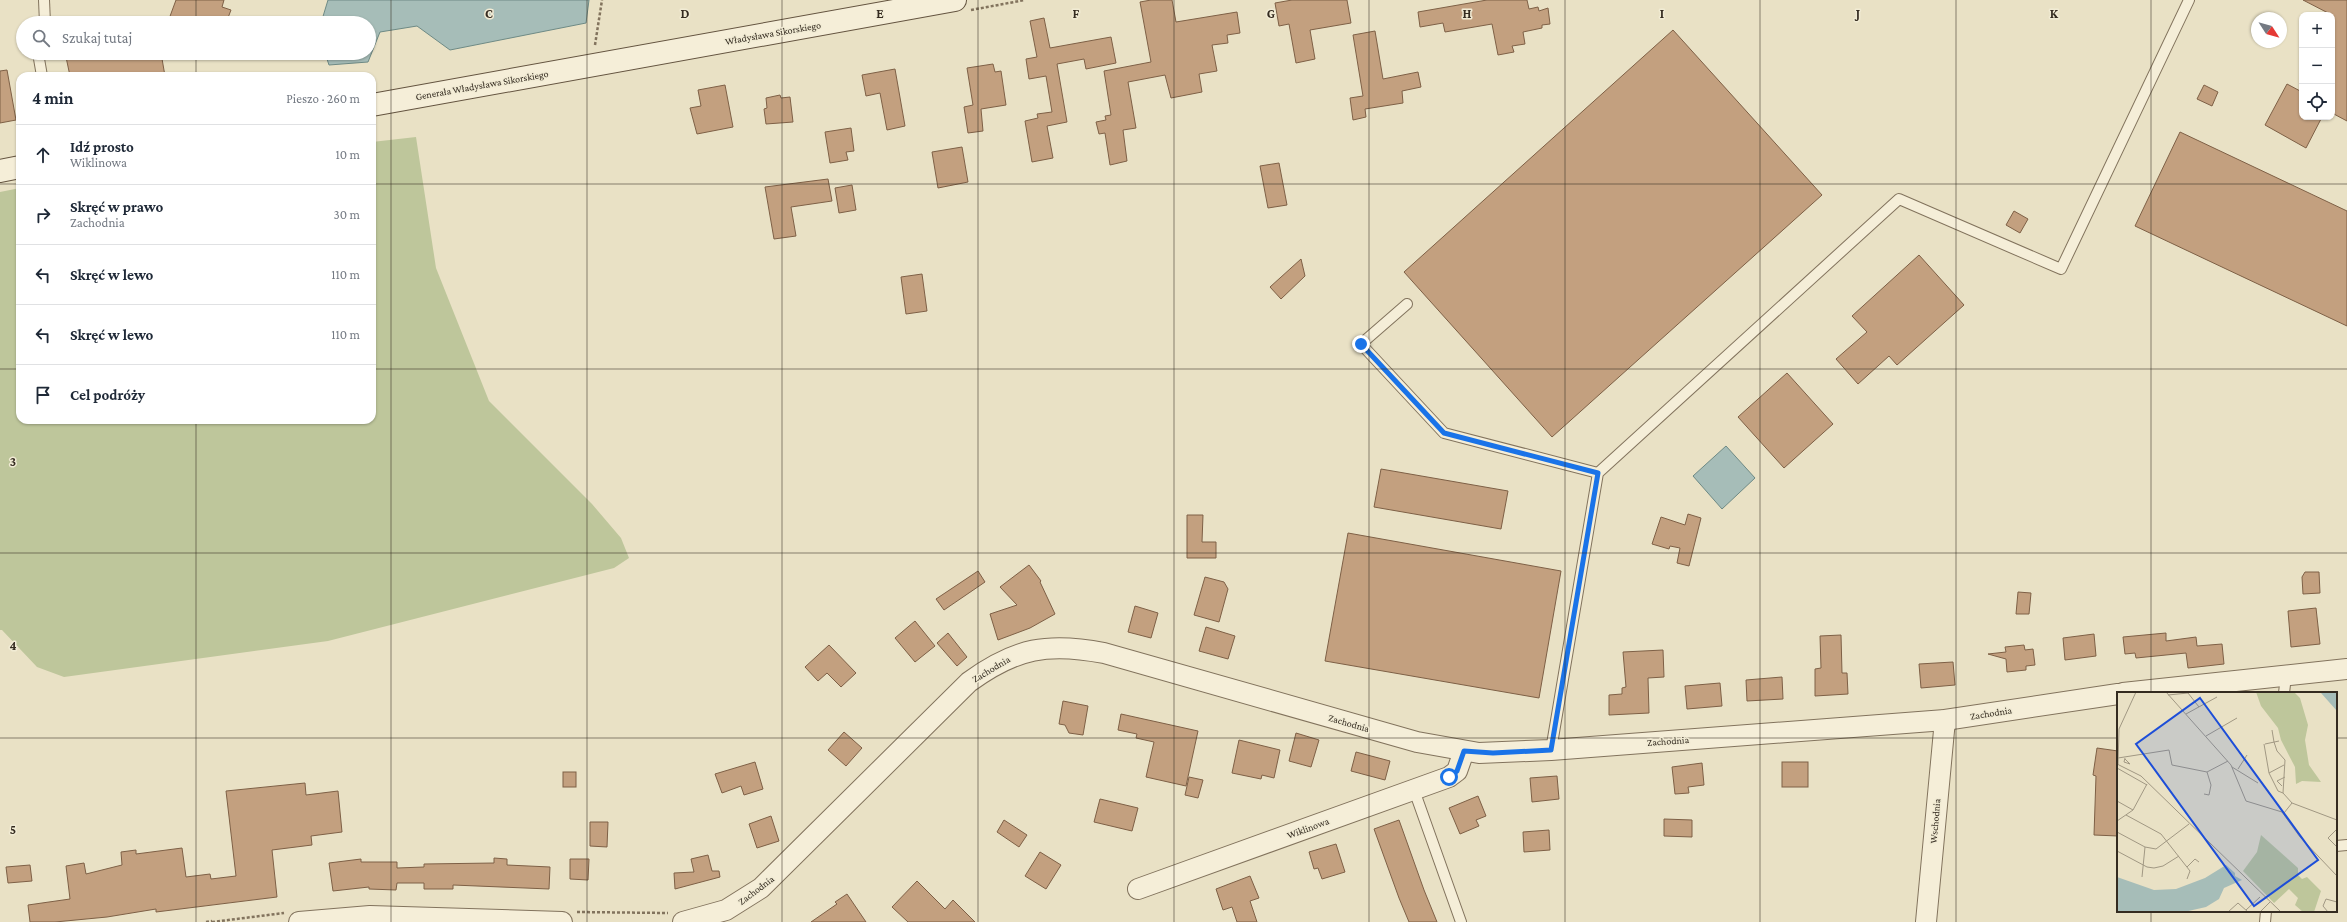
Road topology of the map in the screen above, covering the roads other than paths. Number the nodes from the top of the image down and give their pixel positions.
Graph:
1 (44, 0) edge
2 (955, 0) edge
3 (2189, 0) edge
4 (45, 16) edge
5 (39, 60) edge
6 (592, 65) joint
7 (41, 72) edge
8 (376, 104) edge
9 (16, 168) edge
10 (0, 171) edge
11 (1407, 304) dead end
12 (1598, 473) junction
13 (2347, 669) edge
14 (2285, 684) edge
15 (2142, 692) edge
16 (2117, 694) edge
17 (1945, 720) junction
18 (1551, 750) junction
19 (1464, 751) junction
20 (1414, 790) junction
21 (1138, 889) dead end
22 (2266, 912) edge
23 (567, 917) edge
24 (679, 917) edge
25 (299, 922) edge
26 (1461, 922) edge
27 (1926, 922) edge
28 (2265, 922) edge

1 - 4 lane
2 - 6 main road, Władysława Sikorskiego
3 - 12 lane
5 - 7 lane
6 - 8 main road, Generała Władysława Sikorskiego
9 - 10 main road
11 - 12 lane
12 - 18 lane
13 - 14 street
14 - 15 street
16 - 17 street, Zachodnia
17 - 18 street, Zachodnia
17 - 27 street, Wschodnia
18 - 19 street, Zachodnia
19 - 20 street, Wiklinowa
19 - 24 street, Zachodnia
20 - 21 street, Wiklinowa
20 - 26 lane
22 - 28 lane
23 - 25 street

